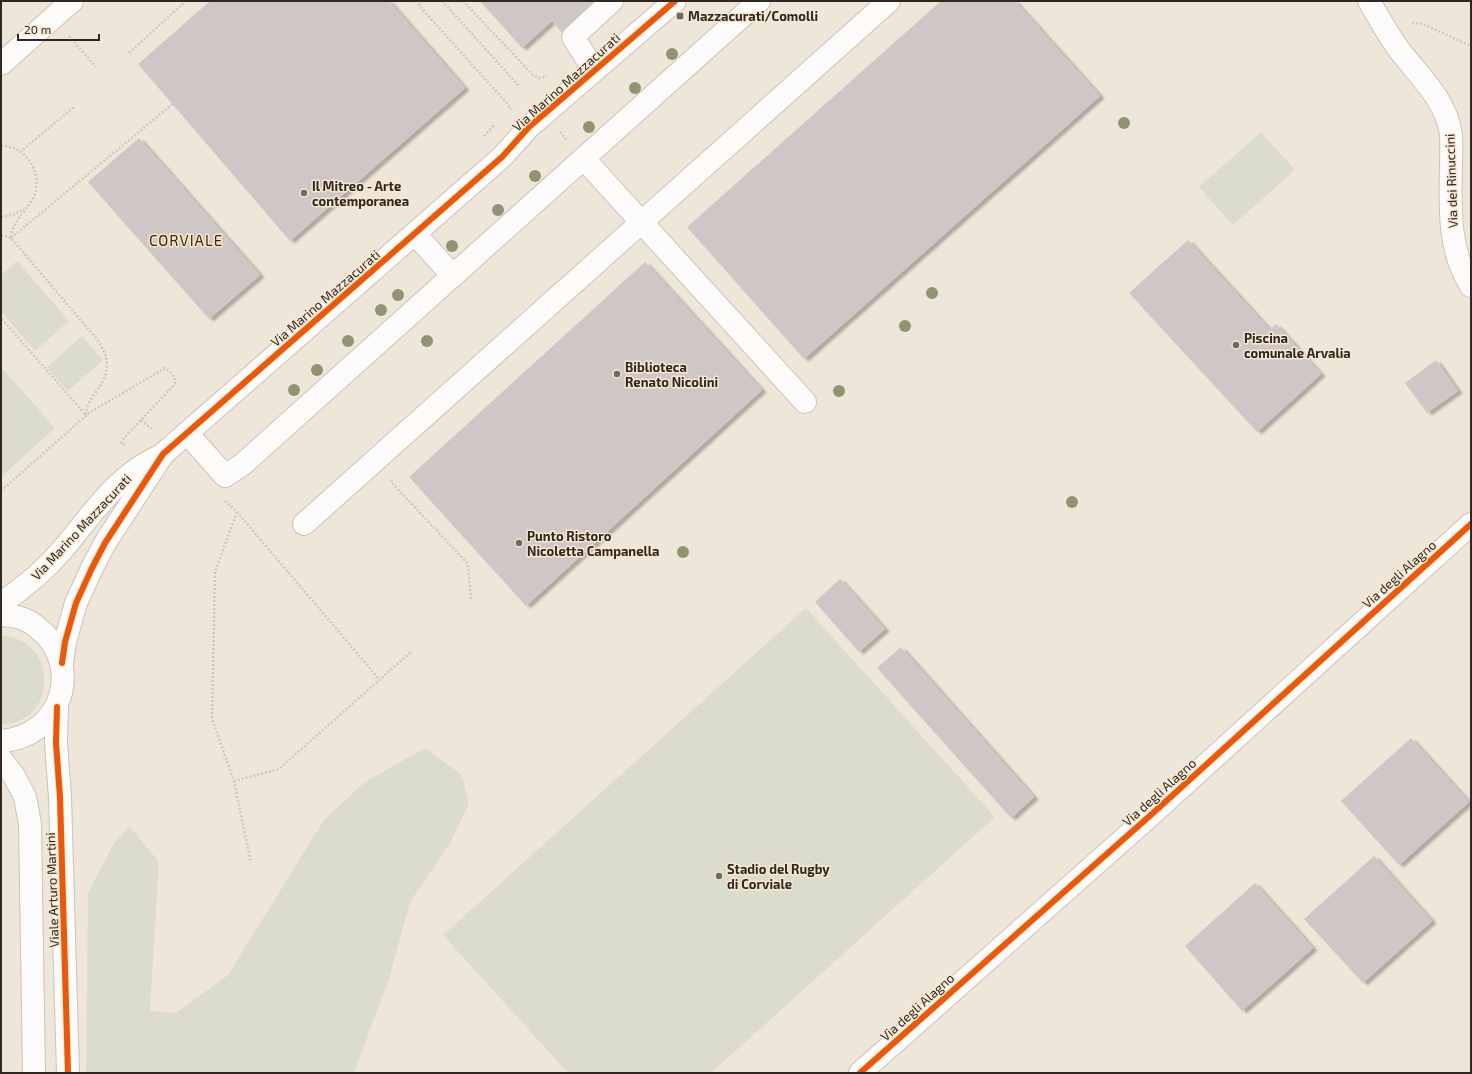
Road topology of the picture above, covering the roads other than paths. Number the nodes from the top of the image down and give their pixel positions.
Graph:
1 (72, 1) edge
2 (612, 1) edge
3 (674, 1) edge
4 (759, 1) edge
5 (889, 1) edge
6 (1369, 1) edge
7 (1, 64) edge
8 (594, 70) junction
9 (584, 159) junction
10 (641, 223) junction
11 (414, 234) junction
12 (453, 276) junction
13 (1471, 286) edge
14 (805, 402) dead end
15 (187, 433) junction
16 (163, 454) junction
17 (304, 524) dead end
18 (1471, 524) edge
19 (1, 603) edge
20 (1, 615) edge
21 (62, 663) junction
22 (57, 707) junction
23 (1, 741) edge
24 (1, 759) edge
25 (34, 1073) edge
26 (68, 1073) edge
27 (860, 1073) edge

1 - 7 street
2 - 8 street
3 - 8 street, Via Marino Mazzacurati
4 - 9 street
5 - 10 street
6 - 13 street, Via dei Rinuccini
8 - 11 street, Via Marino Mazzacurati
9 - 10 street
9 - 12 street
10 - 14 street
10 - 17 street
11 - 12 street
11 - 15 street, Via Marino Mazzacurati
12 - 15 street
15 - 16 street, Via Marino Mazzacurati
16 - 19 street, Via Marino Mazzacurati
16 - 21 street, Via Marino Mazzacurati
18 - 27 street, Via degli Alagno
20 - 21 street
21 - 22 street
22 - 23 street
22 - 26 street, Viale Arturo Martini
24 - 25 street, Viale Arturo Martini

